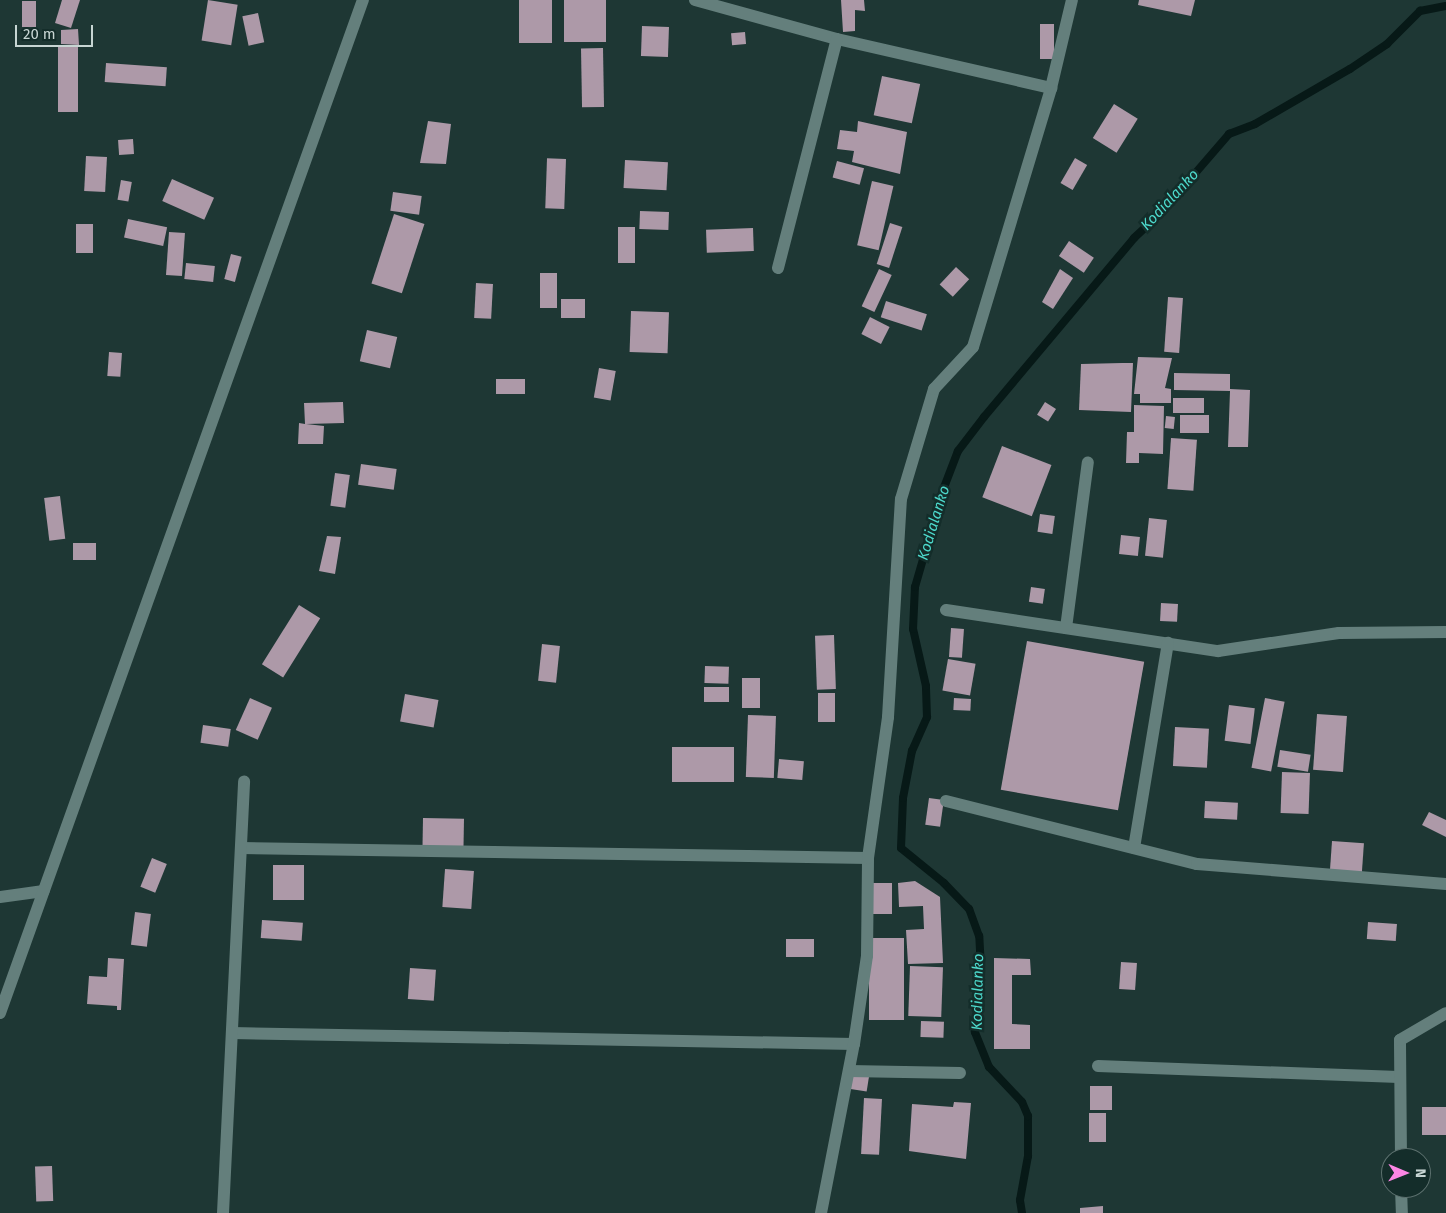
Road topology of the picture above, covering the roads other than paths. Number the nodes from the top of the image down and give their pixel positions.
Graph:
1 (363, 0) edge
2 (695, 0) edge
3 (1072, 0) edge
4 (837, 39) junction
5 (1051, 88) junction
6 (778, 268) dead end
7 (1088, 462) dead end
8 (946, 610) dead end
9 (1066, 628) junction
10 (1446, 632) edge
11 (1168, 643) junction
12 (244, 782) dead end
13 (946, 801) dead end
14 (241, 848) junction
15 (1134, 848) junction
16 (868, 858) junction
17 (1446, 884) edge
18 (44, 891) junction
19 (0, 897) edge
20 (0, 1013) edge
21 (1446, 1013) edge
22 (232, 1033) junction
23 (854, 1044) junction
24 (1098, 1066) dead end
25 (849, 1071) junction
26 (960, 1073) dead end
27 (1399, 1077) junction
28 (1401, 1148) edge
29 (1401, 1198) edge
30 (223, 1213) edge
31 (821, 1213) edge
32 (1402, 1213) edge

1 - 18 street
2 - 4 street
3 - 5 street
4 - 5 street
4 - 6 street
5 - 16 street
7 - 9 street
8 - 9 street
9 - 11 street
10 - 11 street
11 - 15 street
12 - 14 street
13 - 15 street
14 - 16 street
14 - 22 street
15 - 17 street
16 - 23 street
18 - 19 street
18 - 20 street
21 - 27 street
22 - 23 street
22 - 30 street
23 - 25 street
24 - 27 street
25 - 26 street
25 - 31 street
27 - 28 street
29 - 32 street

